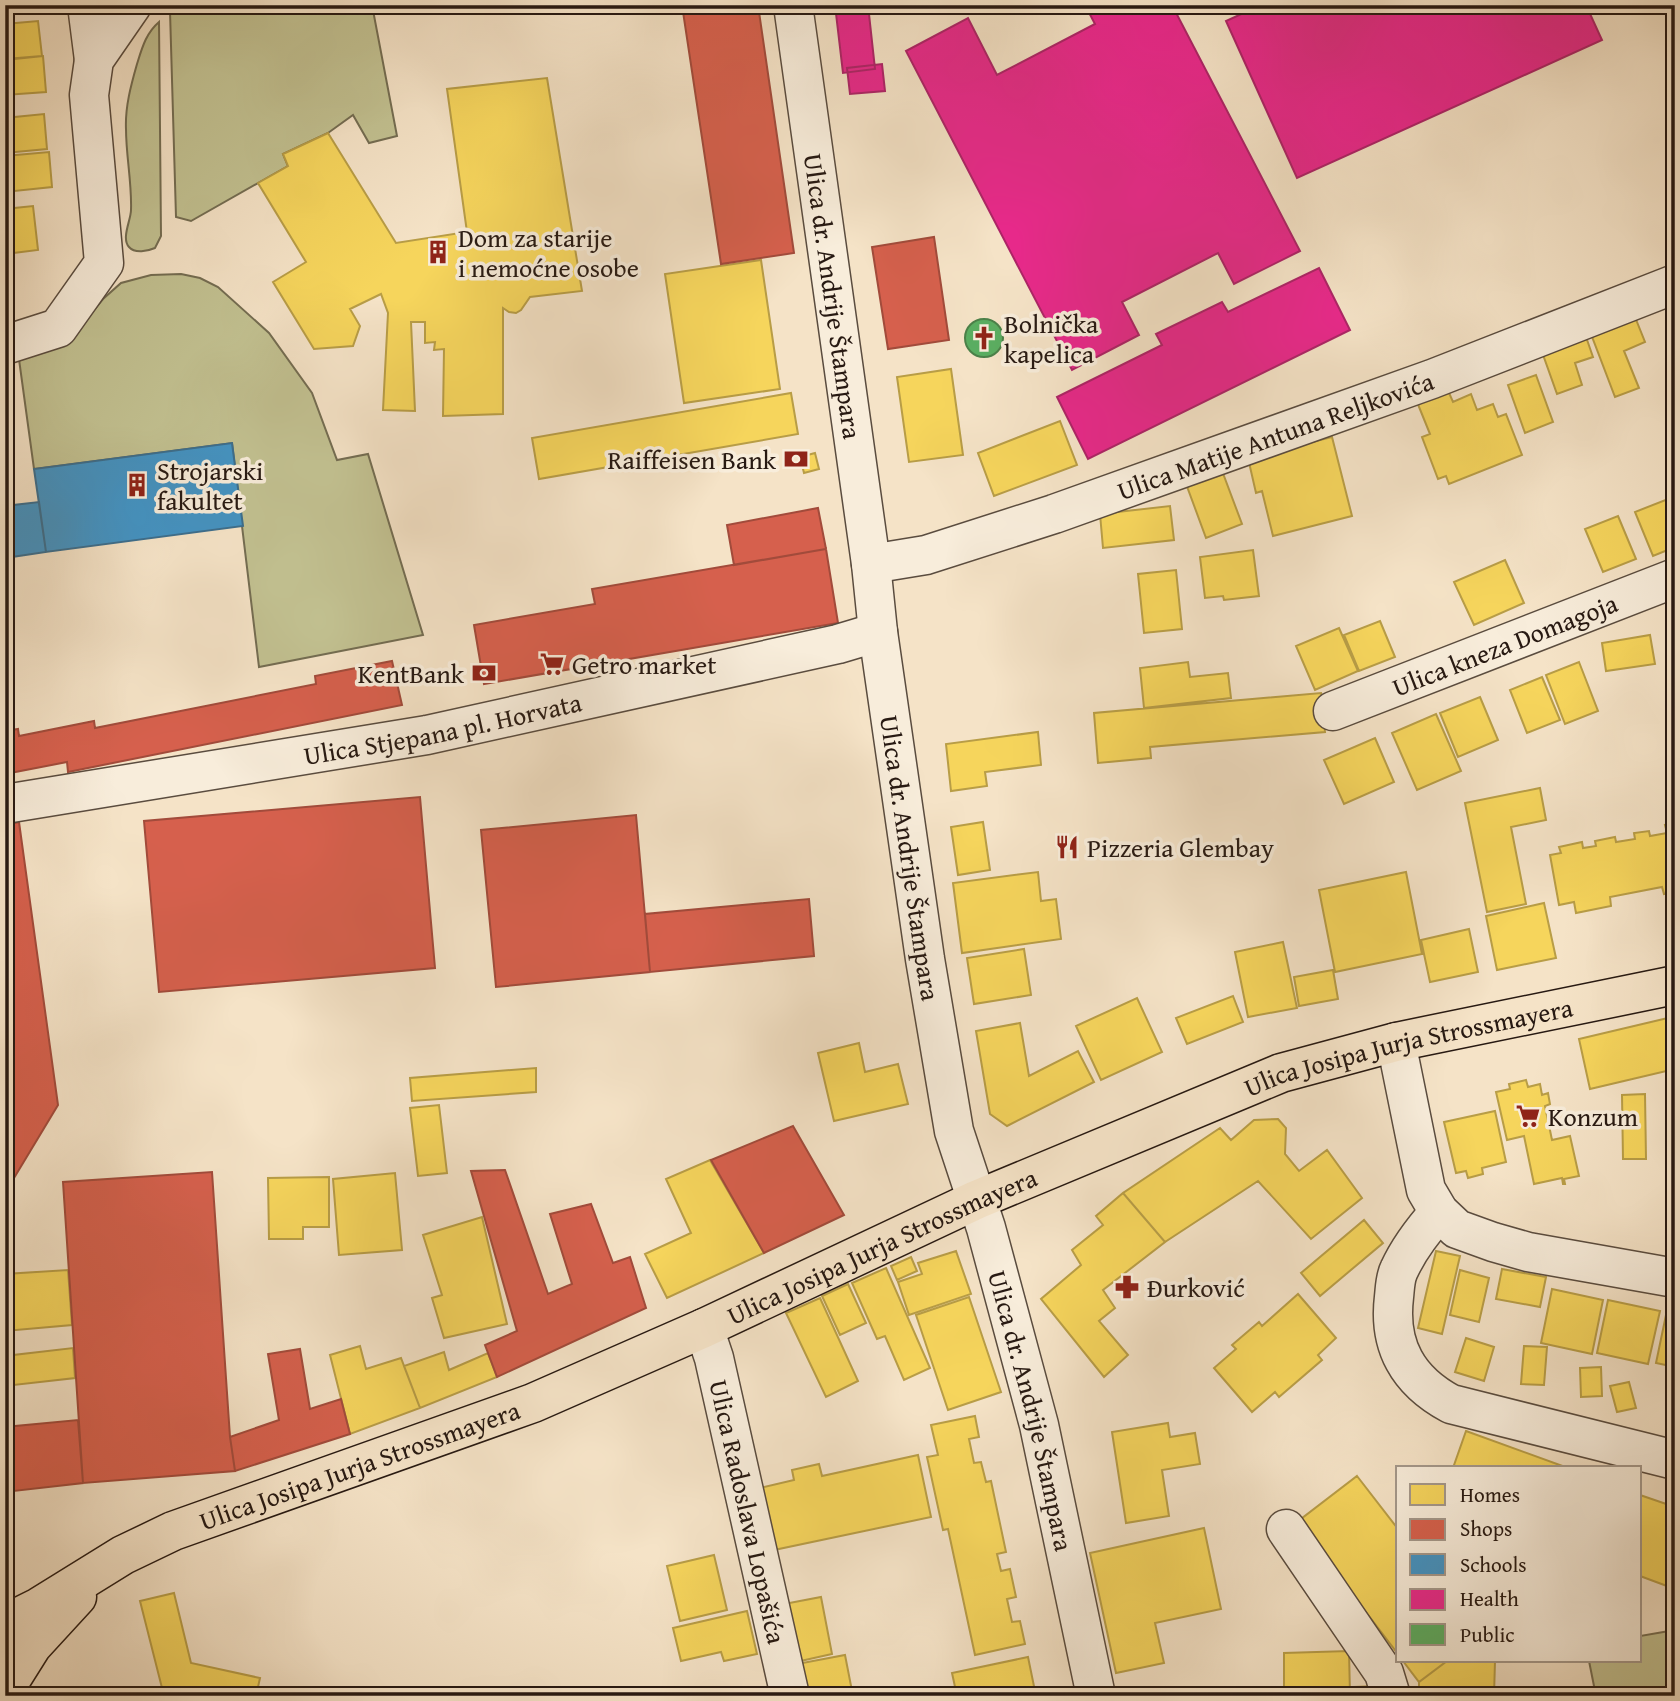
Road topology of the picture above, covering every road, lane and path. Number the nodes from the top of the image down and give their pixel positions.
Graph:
1 (88, 5) edge
2 (132, 5) edge
3 (793, 5) edge
4 (94, 60) junction
5 (1672, 292) edge
6 (5, 345) edge
7 (871, 564) junction
8 (1675, 578) edge
9 (878, 632) junction
10 (1333, 711) dead end
11 (5, 804) edge
12 (1675, 985) edge
13 (1396, 1042) junction
14 (975, 1200) junction
15 (1439, 1212) junction
16 (1675, 1278) edge
17 (704, 1328) junction
18 (1675, 1460) edge
19 (1286, 1529) dead end
20 (106, 1564) junction
21 (5, 1625) edge
22 (7, 1675) edge
23 (790, 1696) edge
24 (1096, 1696) edge
25 (1391, 1696) edge

1 - 4 street
2 - 4 street
3 - 7 street, Ulica dr. Andrije Štampara
4 - 6 street
5 - 7 street, Ulica Matije Antuna Reljkovića
7 - 9 street, Ulica dr. Andrije Štampara
8 - 10 street, Ulica kneza Domagoja
9 - 11 street, Ulica Stjepana pl. Horvata
9 - 14 street, Ulica dr. Andrije Štampara
12 - 13 main road, Ulica Josipa Jurja Strossmayera
13 - 14 main road, Ulica Josipa Jurja Strossmayera
13 - 15 street
14 - 17 main road, Ulica Josipa Jurja Strossmayera
14 - 24 street, Ulica dr. Andrije Štampara
15 - 16 street
15 - 18 street
17 - 20 main road, Ulica Josipa Jurja Strossmayera
17 - 23 street, Ulica Radoslava Lopašića
19 - 25 street
20 - 21 main road
20 - 22 main road

